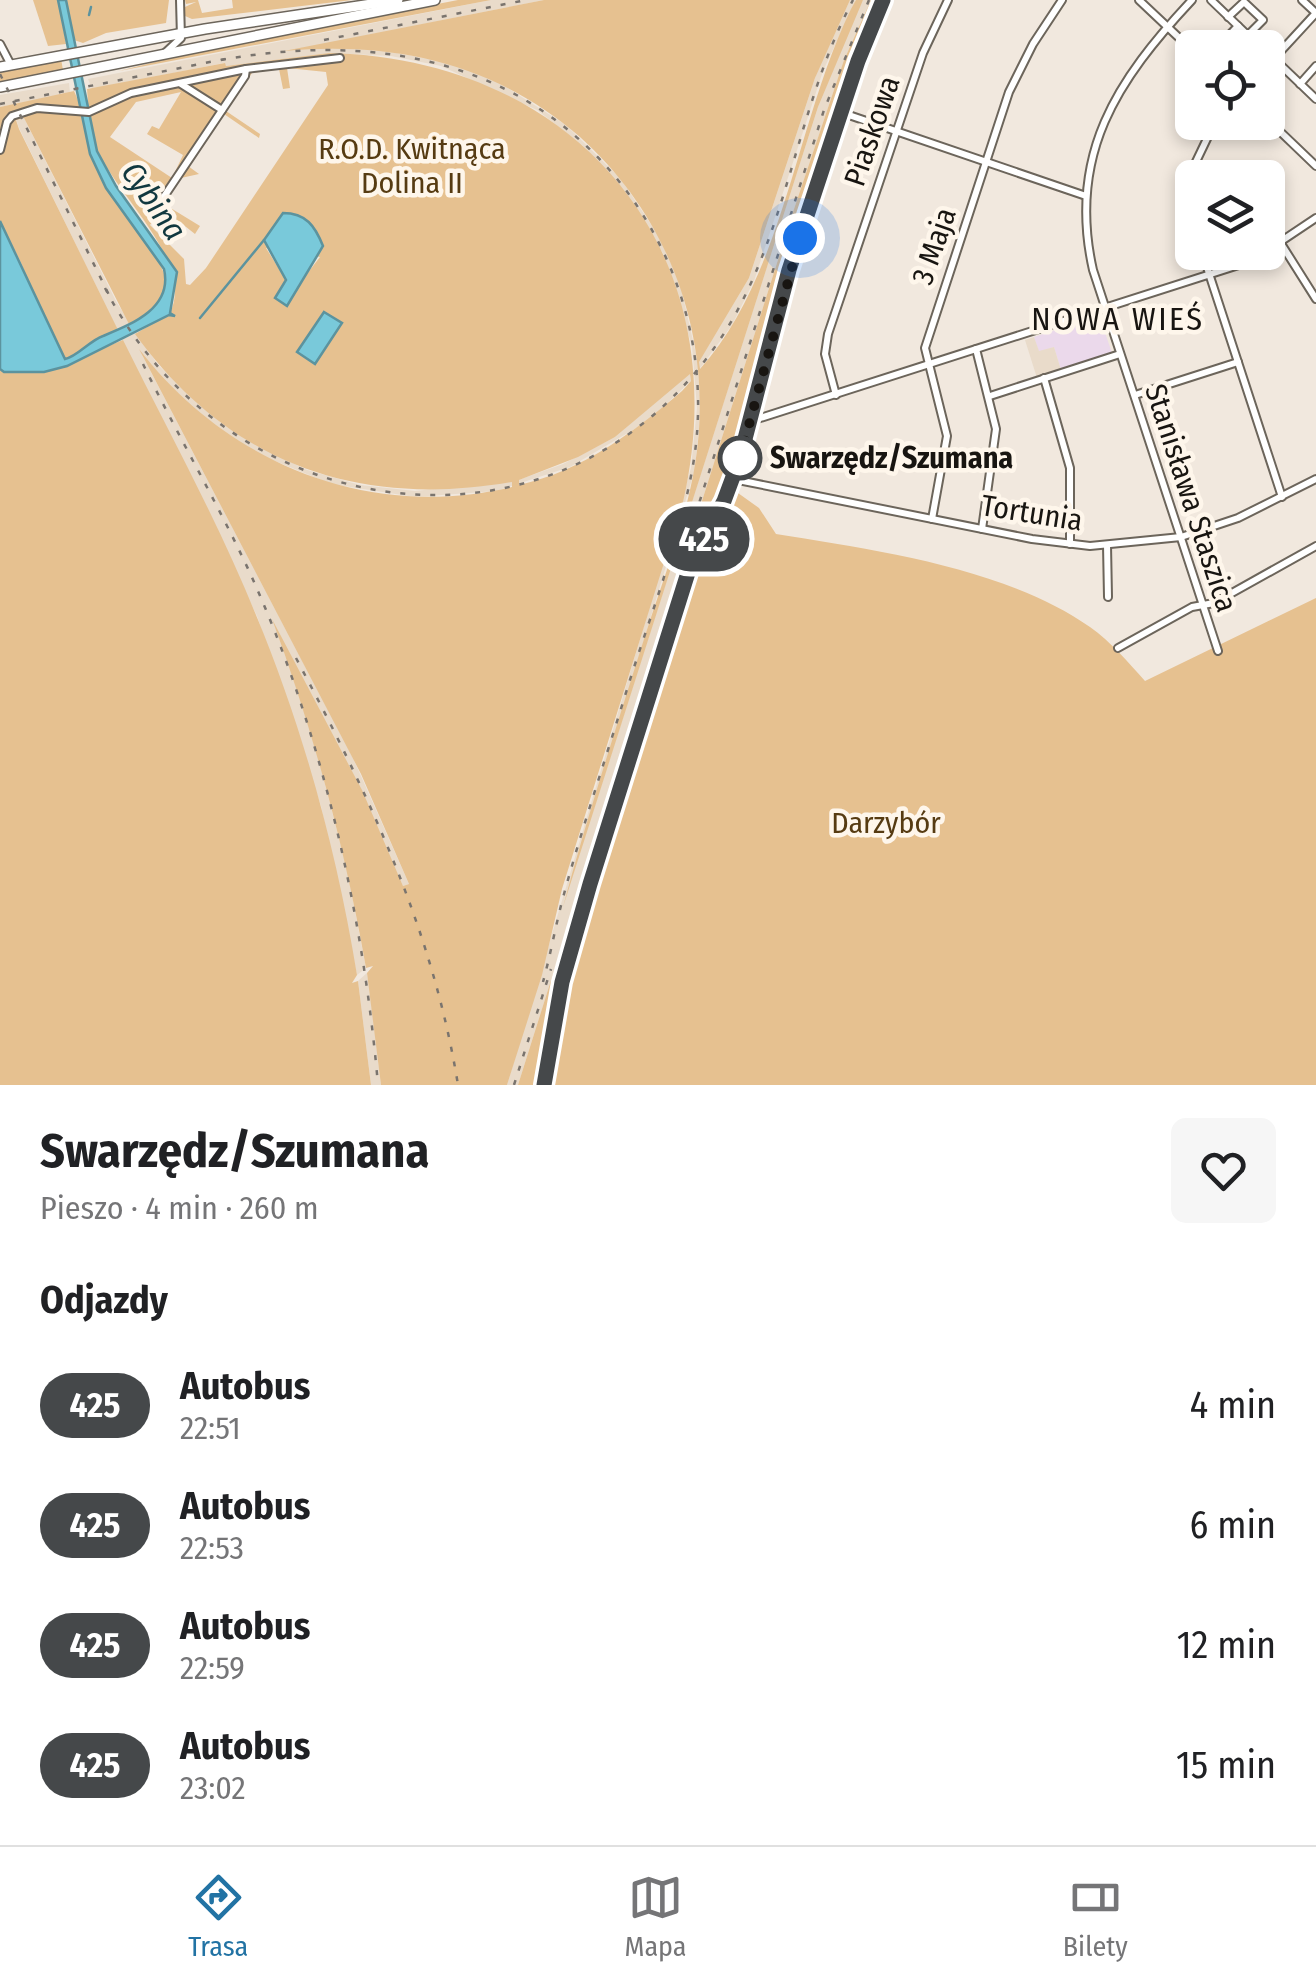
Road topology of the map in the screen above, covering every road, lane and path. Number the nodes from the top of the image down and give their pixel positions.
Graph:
1 (180, 0) edge
2 (398, 0) edge
3 (435, 0) edge
4 (883, 0) edge
5 (948, 0) edge
6 (1062, 0) edge
7 (1139, 0) edge
8 (1192, 0) edge
9 (1210, 0) edge
10 (1302, 0) edge
11 (1316, 13) edge
12 (334, 15) junction
13 (1228, 16) junction
14 (1167, 26) junction
15 (1238, 26) junction
16 (1234, 30) edge
17 (1242, 30) edge
18 (1253, 30) edge
19 (182, 33) junction
20 (1175, 34) edge
21 (1285, 43) edge
22 (0, 44) edge
23 (201, 46) junction
24 (164, 54) junction
25 (340, 58) dead end
26 (5, 66) edge
27 (1316, 66) edge
28 (246, 69) junction
29 (1285, 72) edge
30 (179, 84) junction
31 (1300, 84) junction
32 (0, 87) edge
33 (1316, 99) edge
34 (222, 110) junction
35 (840, 112) junction
36 (896, 131) junction
37 (1285, 136) edge
38 (0, 150) edge
39 (986, 162) junction
40 (1316, 166) edge
41 (1086, 196) junction
42 (159, 204) dead end
43 (1316, 218) edge
44 (1285, 239) edge
45 (1285, 250) edge
46 (1208, 270) edge
47 (1219, 270) edge
48 (1209, 274) junction
49 (1316, 298) edge
50 (1106, 307) junction
51 (976, 349) junction
52 (1120, 354) junction
53 (1238, 362) junction
54 (926, 365) junction
55 (1044, 378) junction
56 (836, 395) junction
57 (1135, 395) junction
58 (990, 396) junction
59 (750, 422) junction
60 (733, 478) junction
61 (1316, 479) edge
62 (1282, 498) junction
63 (932, 519) junction
64 (982, 529) junction
65 (1181, 537) junction
66 (1070, 544) junction
67 (1107, 546) junction
68 (1316, 546) edge
69 (1108, 597) dead end
70 (1203, 604) junction
71 (1118, 648) dead end
72 (1218, 651) dead end
73 (544, 1085) edge

1 - 19 street
2 - 12 main road
3 - 12 main road
4 - 35 street
5 - 36 street, Piaskowa
6 - 39 street, 3 Maja
7 - 14 street
8 - 14 street, Stanisława Staszica
9 - 13 street
10 - 11 street
11 - 21 street
12 - 19 main road
12 - 23 main road
13 - 15 street
13 - 18 street
14 - 20 street
14 - 41 street, Stanisława Staszica
15 - 16 street
15 - 17 street
19 - 23 street
19 - 24 street
19 - 26 main road
22 - 26 street
23 - 24 main road
24 - 32 main road
25 - 28 street
27 - 31 street
28 - 30 street
28 - 34 street
29 - 31 street
30 - 34 street
30 - 38 street
31 - 33 street
34 - 42 street
35 - 36 street
35 - 59 street
36 - 39 street
36 - 56 street, Piaskowa
37 - 40 street
39 - 41 street
39 - 54 street, 3 Maja
41 - 50 street, Stanisława Staszica
43 - 44 street
45 - 49 street
46 - 48 street
47 - 48 street
48 - 50 street
48 - 53 street
50 - 51 street
50 - 52 street, Stanisława Staszica
51 - 54 street
51 - 58 street
52 - 55 street
52 - 57 street, Stanisława Staszica
53 - 57 street
53 - 62 street
54 - 56 street
54 - 63 street, 3 Maja
55 - 58 street
55 - 66 street
56 - 59 street
57 - 65 street, Stanisława Staszica
58 - 64 street
59 - 60 street
60 - 63 street, Tortunia
60 - 73 street
61 - 62 street, Tortunia
62 - 65 street, Tortunia
63 - 64 street, Tortunia
64 - 66 street, Tortunia
65 - 67 street, Tortunia
65 - 70 street, Stanisława Staszica
66 - 67 street, Tortunia
67 - 69 street
68 - 70 street
70 - 71 street
70 - 72 street, Stanisława Staszica

